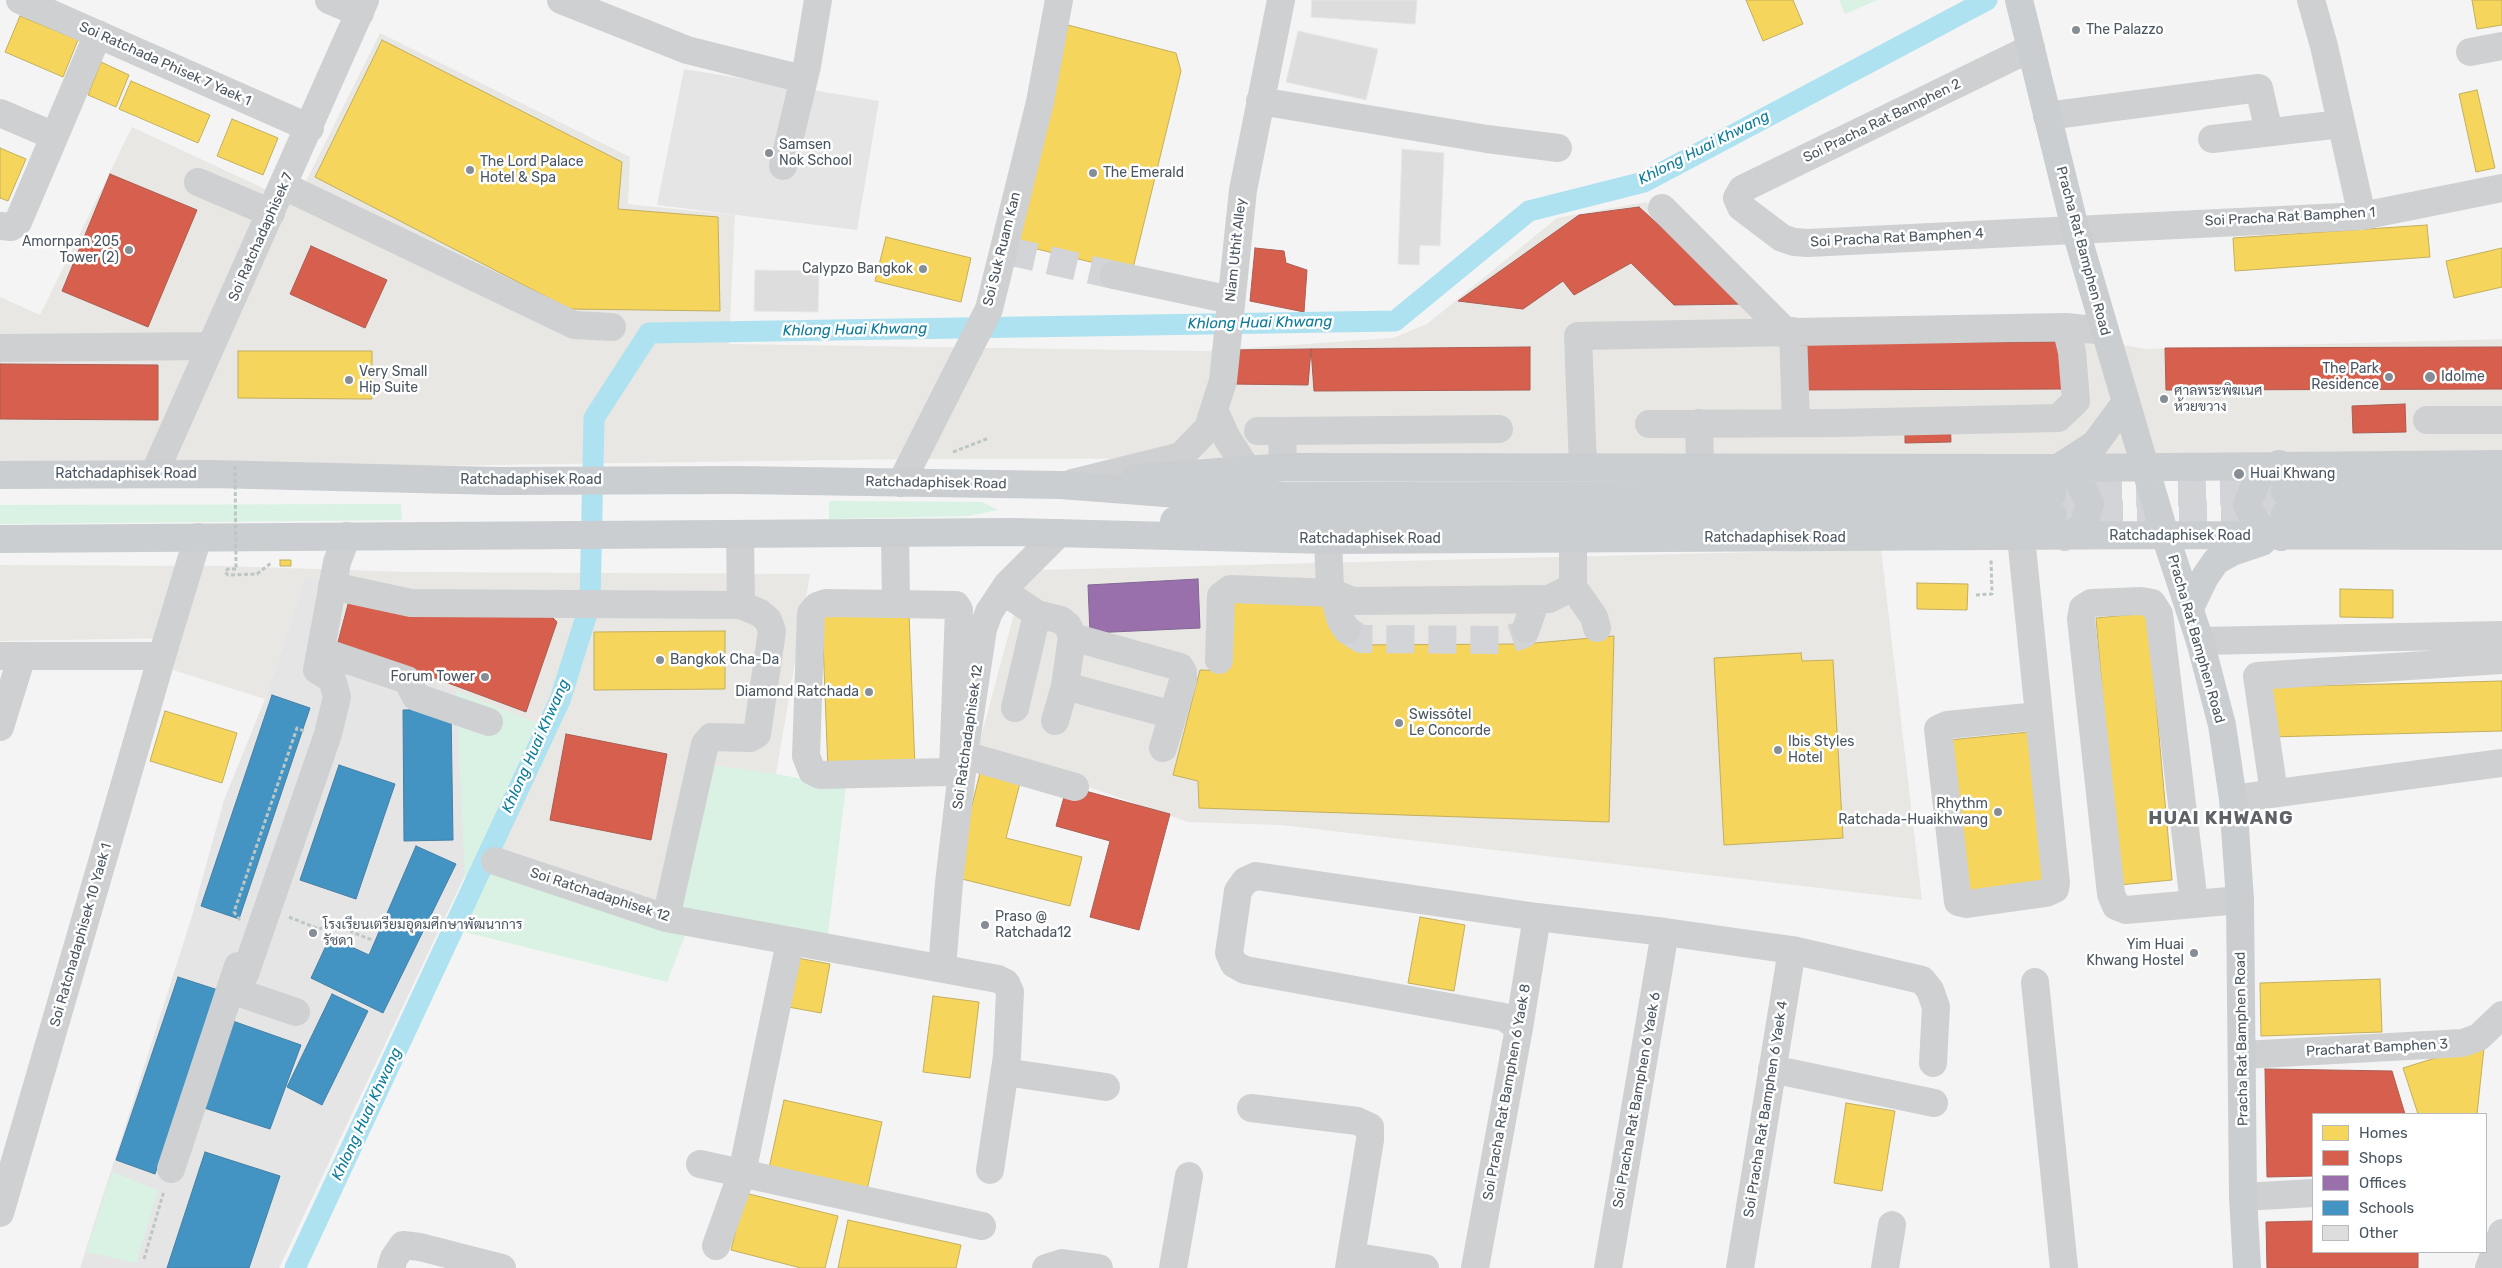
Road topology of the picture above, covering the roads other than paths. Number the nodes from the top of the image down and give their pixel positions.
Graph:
1 (20, 0) edge
2 (329, 0) edge
3 (561, 0) edge
4 (818, 0) edge
5 (1059, 0) edge
6 (1281, 0) edge
7 (2311, 0) edge
8 (2020, 4) edge
9 (363, 7) edge
10 (98, 34) junction
11 (2502, 46) edge
12 (2031, 48) junction
13 (2470, 52) dead end
14 (803, 79) junction
15 (1260, 101) junction
16 (0, 114) edge
17 (2047, 116) junction
18 (2341, 124) junction
19 (310, 128) junction
20 (2269, 132) junction
21 (54, 136) junction
22 (2212, 139) dead end
23 (1558, 148) dead end
24 (783, 166) dead end
25 (198, 182) dead end
26 (284, 186) junction
27 (2502, 188) edge
28 (1737, 198) joint
29 (1662, 208) dead end
30 (271, 213) junction
31 (2362, 216) junction
32 (5, 226) edge
33 (2075, 228) junction
34 (1114, 275) tunnel mouth
35 (1230, 306) junction
36 (612, 327) dead end
37 (2066, 327) junction
38 (1789, 331) junction
39 (2105, 331) junction
40 (212, 346) junction
41 (0, 348) edge
42 (2126, 402) junction
43 (1215, 412) junction
44 (2428, 420) dead end
45 (2502, 420) edge
46 (1700, 423) junction
47 (1796, 423) junction
48 (1649, 424) dead end
49 (1499, 429) dead end
50 (2279, 464) junction
51 (2502, 464) edge
52 (1583, 466) junction
53 (1283, 467) junction
54 (1700, 467) junction
55 (2146, 467) junction
56 (2058, 468) junction
57 (1247, 469) junction
58 (154, 474) junction
59 (0, 475) edge
60 (901, 483) junction
61 (1061, 485) junction
62 (2502, 491) edge
63 (2284, 514) junction
64 (2502, 514) edge
65 (2057, 515) junction
66 (895, 533) junction
67 (1054, 533) junction
68 (740, 534) junction
69 (2165, 535) junction
70 (346, 536) junction
71 (2502, 536) edge
72 (198, 537) junction
73 (2021, 537) junction
74 (0, 539) edge
75 (1573, 539) junction
76 (1328, 540) junction
77 (332, 586) junction
78 (1573, 587) junction
79 (1003, 591) junction
80 (1333, 593) junction
81 (1536, 600) junction
82 (896, 604) junction
83 (741, 605) junction
84 (2190, 608) junction
85 (1037, 614) junction
86 (1597, 628) dead end
87 (1526, 629) tunnel mouth
88 (1347, 630) tunnel mouth
89 (2502, 635) edge
90 (1072, 637) junction
91 (2200, 641) junction
92 (321, 651) junction
93 (11, 656) edge
94 (162, 656) junction
95 (1219, 660) dead end
96 (2502, 660) edge
97 (1065, 686) junction
98 (1015, 708) dead end
99 (1173, 714) junction
100 (2038, 716) junction
101 (1055, 721) dead end
102 (490, 722) dead end
103 (0, 727) edge
104 (1164, 748) dead end
105 (964, 755) junction
106 (2502, 763) edge
107 (1075, 787) dead end
108 (2274, 793) junction
109 (2233, 799) junction
110 (495, 861) dead end
111 (2240, 900) junction
112 (2194, 903) junction
113 (1536, 917) junction
114 (666, 918) junction
115 (1665, 932) junction
116 (790, 942) junction
117 (1792, 950) junction
118 (942, 968) junction
119 (2035, 982) dead end
120 (232, 986) junction
121 (296, 1012) dead end
122 (2502, 1015) edge
123 (1519, 1028) junction
124 (2243, 1055) junction
125 (1933, 1063) dead end
126 (1772, 1069) junction
127 (1005, 1072) junction
128 (1106, 1087) dead end
129 (1934, 1103) dead end
130 (1251, 1108) dead end
131 (700, 1164) dead end
132 (990, 1170) dead end
133 (742, 1173) junction
134 (1189, 1176) dead end
135 (168, 1178) road end
136 (2312, 1193) edge
137 (2243, 1197) junction
138 (0, 1213) edge
139 (1892, 1225) dead end
140 (982, 1226) dead end
141 (2502, 1233) edge
142 (716, 1246) dead end
143 (1350, 1262) edge
144 (391, 1268) edge
145 (502, 1268) edge
146 (1046, 1268) edge
147 (1099, 1268) edge
148 (1173, 1268) edge
149 (1425, 1268) edge
150 (1475, 1268) edge
151 (1608, 1268) edge
152 (1740, 1268) edge
153 (1886, 1268) edge
154 (2064, 1268) edge
155 (2247, 1268) edge
156 (2490, 1268) edge

1 - 10 street, Soi Ratchada Phisek 7 Yaek 1
2 - 9 street
3 - 14 street
4 - 14 street
5 - 60 street, Soi Suk Ruam Kan
6 - 15 street, Niam Uthit Alley
7 - 18 street
8 - 12 main road, Pracha Rat Bamphen Road
9 - 19 street, Soi Ratchadaphisek 7
10 - 19 street, Soi Ratchada Phisek 7 Yaek 1
10 - 21 street
11 - 13 street
12 - 17 main road, Pracha Rat Bamphen Road
12 - 28 street, Soi Pracha Rat Bamphen 2
14 - 24 street
15 - 23 street
15 - 35 street, Niam Uthit Alley
16 - 21 street
17 - 20 street
17 - 33 main road, Pracha Rat Bamphen Road
18 - 20 street
18 - 31 street
19 - 26 street, Soi Ratchadaphisek 7
20 - 22 street
21 - 32 street
25 - 30 street
26 - 30 street, Soi Ratchadaphisek 7
26 - 36 street
27 - 31 street, Soi Pracha Rat Bamphen 1
28 - 33 street, Soi Pracha Rat Bamphen 4
29 - 38 street
30 - 40 street, Soi Ratchadaphisek 7
31 - 33 street, Soi Pracha Rat Bamphen 1
33 - 39 main road, Pracha Rat Bamphen Road
34 - 35 street
35 - 43 street, Niam Uthit Alley
37 - 38 street
37 - 39 street
37 - 47 street
38 - 47 street
38 - 52 street
39 - 42 main road, Pracha Rat Bamphen Road
40 - 41 street
40 - 58 street, Soi Ratchadaphisek 7
42 - 55 main road, Pracha Rat Bamphen Road
42 - 56 main road
43 - 57 street
43 - 61 street, Niam Uthit Alley
44 - 45 street
46 - 47 street
46 - 48 street
46 - 54 street
49 - 53 street
50 - 51 main road, Ratchadaphisek Road
50 - 55 main road, Ratchadaphisek Road
50 - 63 main road
52 - 53 main road, Ratchadaphisek Road
52 - 54 main road, Ratchadaphisek Road
53 - 57 main road, Ratchadaphisek Road
54 - 56 main road, Ratchadaphisek Road
55 - 56 main road, Ratchadaphisek Road
55 - 69 main road, Pracha Rat Bamphen Road
56 - 65 main road
57 - 61 main road, Ratchadaphisek Road
58 - 59 main road, Ratchadaphisek Road
58 - 60 main road, Ratchadaphisek Road
60 - 61 main road, Ratchadaphisek Road
61 - 65 main road, Ratchadaphisek Road
62 - 63 main road, Ratchadaphisek Road
63 - 64 main road, Ratchadaphisek Road
63 - 69 main road, Ratchadaphisek Road
63 - 71 main road, Ratchadaphisek Road
63 - 84 main road
65 - 67 main road, Ratchadaphisek Road
65 - 69 main road, Ratchadaphisek Road
65 - 73 main road, Ratchadaphisek Road
66 - 67 main road, Ratchadaphisek Road
66 - 68 main road, Ratchadaphisek Road
66 - 82 street
67 - 76 main road, Ratchadaphisek Road
67 - 79 street, Soi Ratchadaphisek 12
68 - 70 main road, Ratchadaphisek Road
68 - 83 street
69 - 84 main road, Pracha Rat Bamphen Road
70 - 72 main road, Ratchadaphisek Road
70 - 77 street
72 - 74 main road, Ratchadaphisek Road
72 - 94 street, Soi Ratchadaphisek 10 Yaek 1
73 - 75 main road, Ratchadaphisek Road
73 - 100 street
75 - 76 main road, Ratchadaphisek Road
75 - 78 street
76 - 80 street
77 - 83 street
77 - 92 street
78 - 81 street
78 - 86 street
79 - 85 street
79 - 105 street, Soi Ratchadaphisek 12
80 - 81 street
80 - 88 street
80 - 95 street
81 - 87 street
82 - 82 street
83 - 114 street
84 - 91 main road, Pracha Rat Bamphen Road
85 - 90 street
85 - 98 street
89 - 91 street
90 - 97 street
90 - 99 street
91 - 109 main road, Pracha Rat Bamphen Road
92 - 102 street
92 - 120 street
93 - 94 street
93 - 103 street
94 - 138 street, Soi Ratchadaphisek 10 Yaek 1
96 - 108 street
97 - 99 street
97 - 101 street
99 - 104 street
100 - 100 street
105 - 107 street
105 - 118 street, Soi Ratchadaphisek 12
106 - 108 street
108 - 109 street
109 - 111 main road, Pracha Rat Bamphen Road
110 - 114 street, Soi Ratchadaphisek 12
111 - 112 street
111 - 124 main road, Pracha Rat Bamphen Road
112 - 112 street
113 - 115 street
113 - 123 street, Soi Pracha Rat Bamphen 6 Yaek 8
113 - 123 street
114 - 116 street, Soi Ratchadaphisek 12
115 - 117 street
115 - 151 street, Soi Pracha Rat Bamphen 6 Yaek 6
116 - 118 street, Soi Ratchadaphisek 12
116 - 133 street
117 - 125 street
117 - 126 street, Soi Pracha Rat Bamphen 6 Yaek 4
118 - 127 street, Soi Ratchadaphisek 12
119 - 154 street
120 - 121 street
120 - 135 street
122 - 124 street, Pracharat Bamphen 3
123 - 150 street, Soi Pracha Rat Bamphen 6 Yaek 8
124 - 137 main road, Pracha Rat Bamphen Road
126 - 129 street
126 - 152 street, Soi Pracha Rat Bamphen 6 Yaek 4
127 - 128 street
127 - 132 street, Soi Ratchadaphisek 12
130 - 143 street
131 - 133 street
133 - 140 street
133 - 142 street
134 - 148 street
136 - 137 street
137 - 155 main road, Pracha Rat Bamphen Road
139 - 153 street
141 - 156 street
143 - 149 street
144 - 145 street
146 - 147 street

